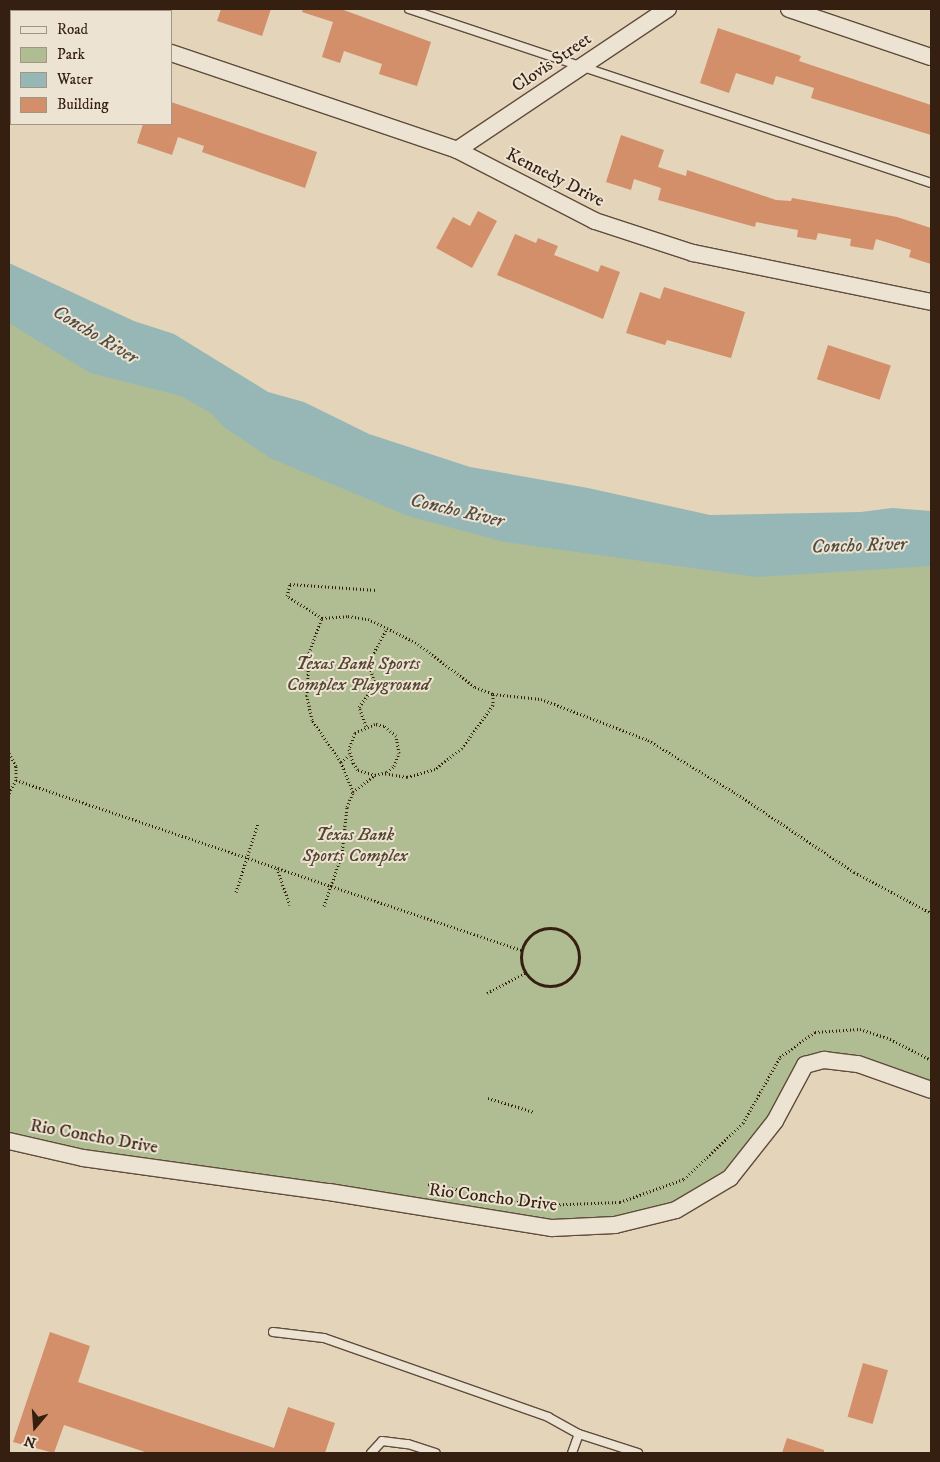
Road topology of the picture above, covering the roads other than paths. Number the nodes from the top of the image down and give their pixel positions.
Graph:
1 (409, 9) edge
2 (668, 9) edge
3 (788, 9) edge
4 (819, 14) edge
5 (172, 53) edge
6 (931, 57) edge
7 (583, 67) junction
8 (457, 150) junction
9 (931, 183) edge
10 (931, 302) edge
11 (931, 1090) edge
12 (9, 1141) edge
13 (273, 1332) dead end
14 (579, 1434) junction
15 (371, 1453) edge
16 (436, 1453) edge
17 (572, 1453) edge
18 (638, 1453) edge

1 - 7 lane
2 - 7 street, Clovis Street
3 - 4 street
4 - 6 street
5 - 8 street, Kennedy Drive
7 - 8 street, Clovis Street
7 - 9 lane
8 - 10 street, Kennedy Drive
11 - 12 street, Rio Concho Drive
13 - 14 lane
14 - 17 lane
14 - 18 lane
15 - 16 lane

